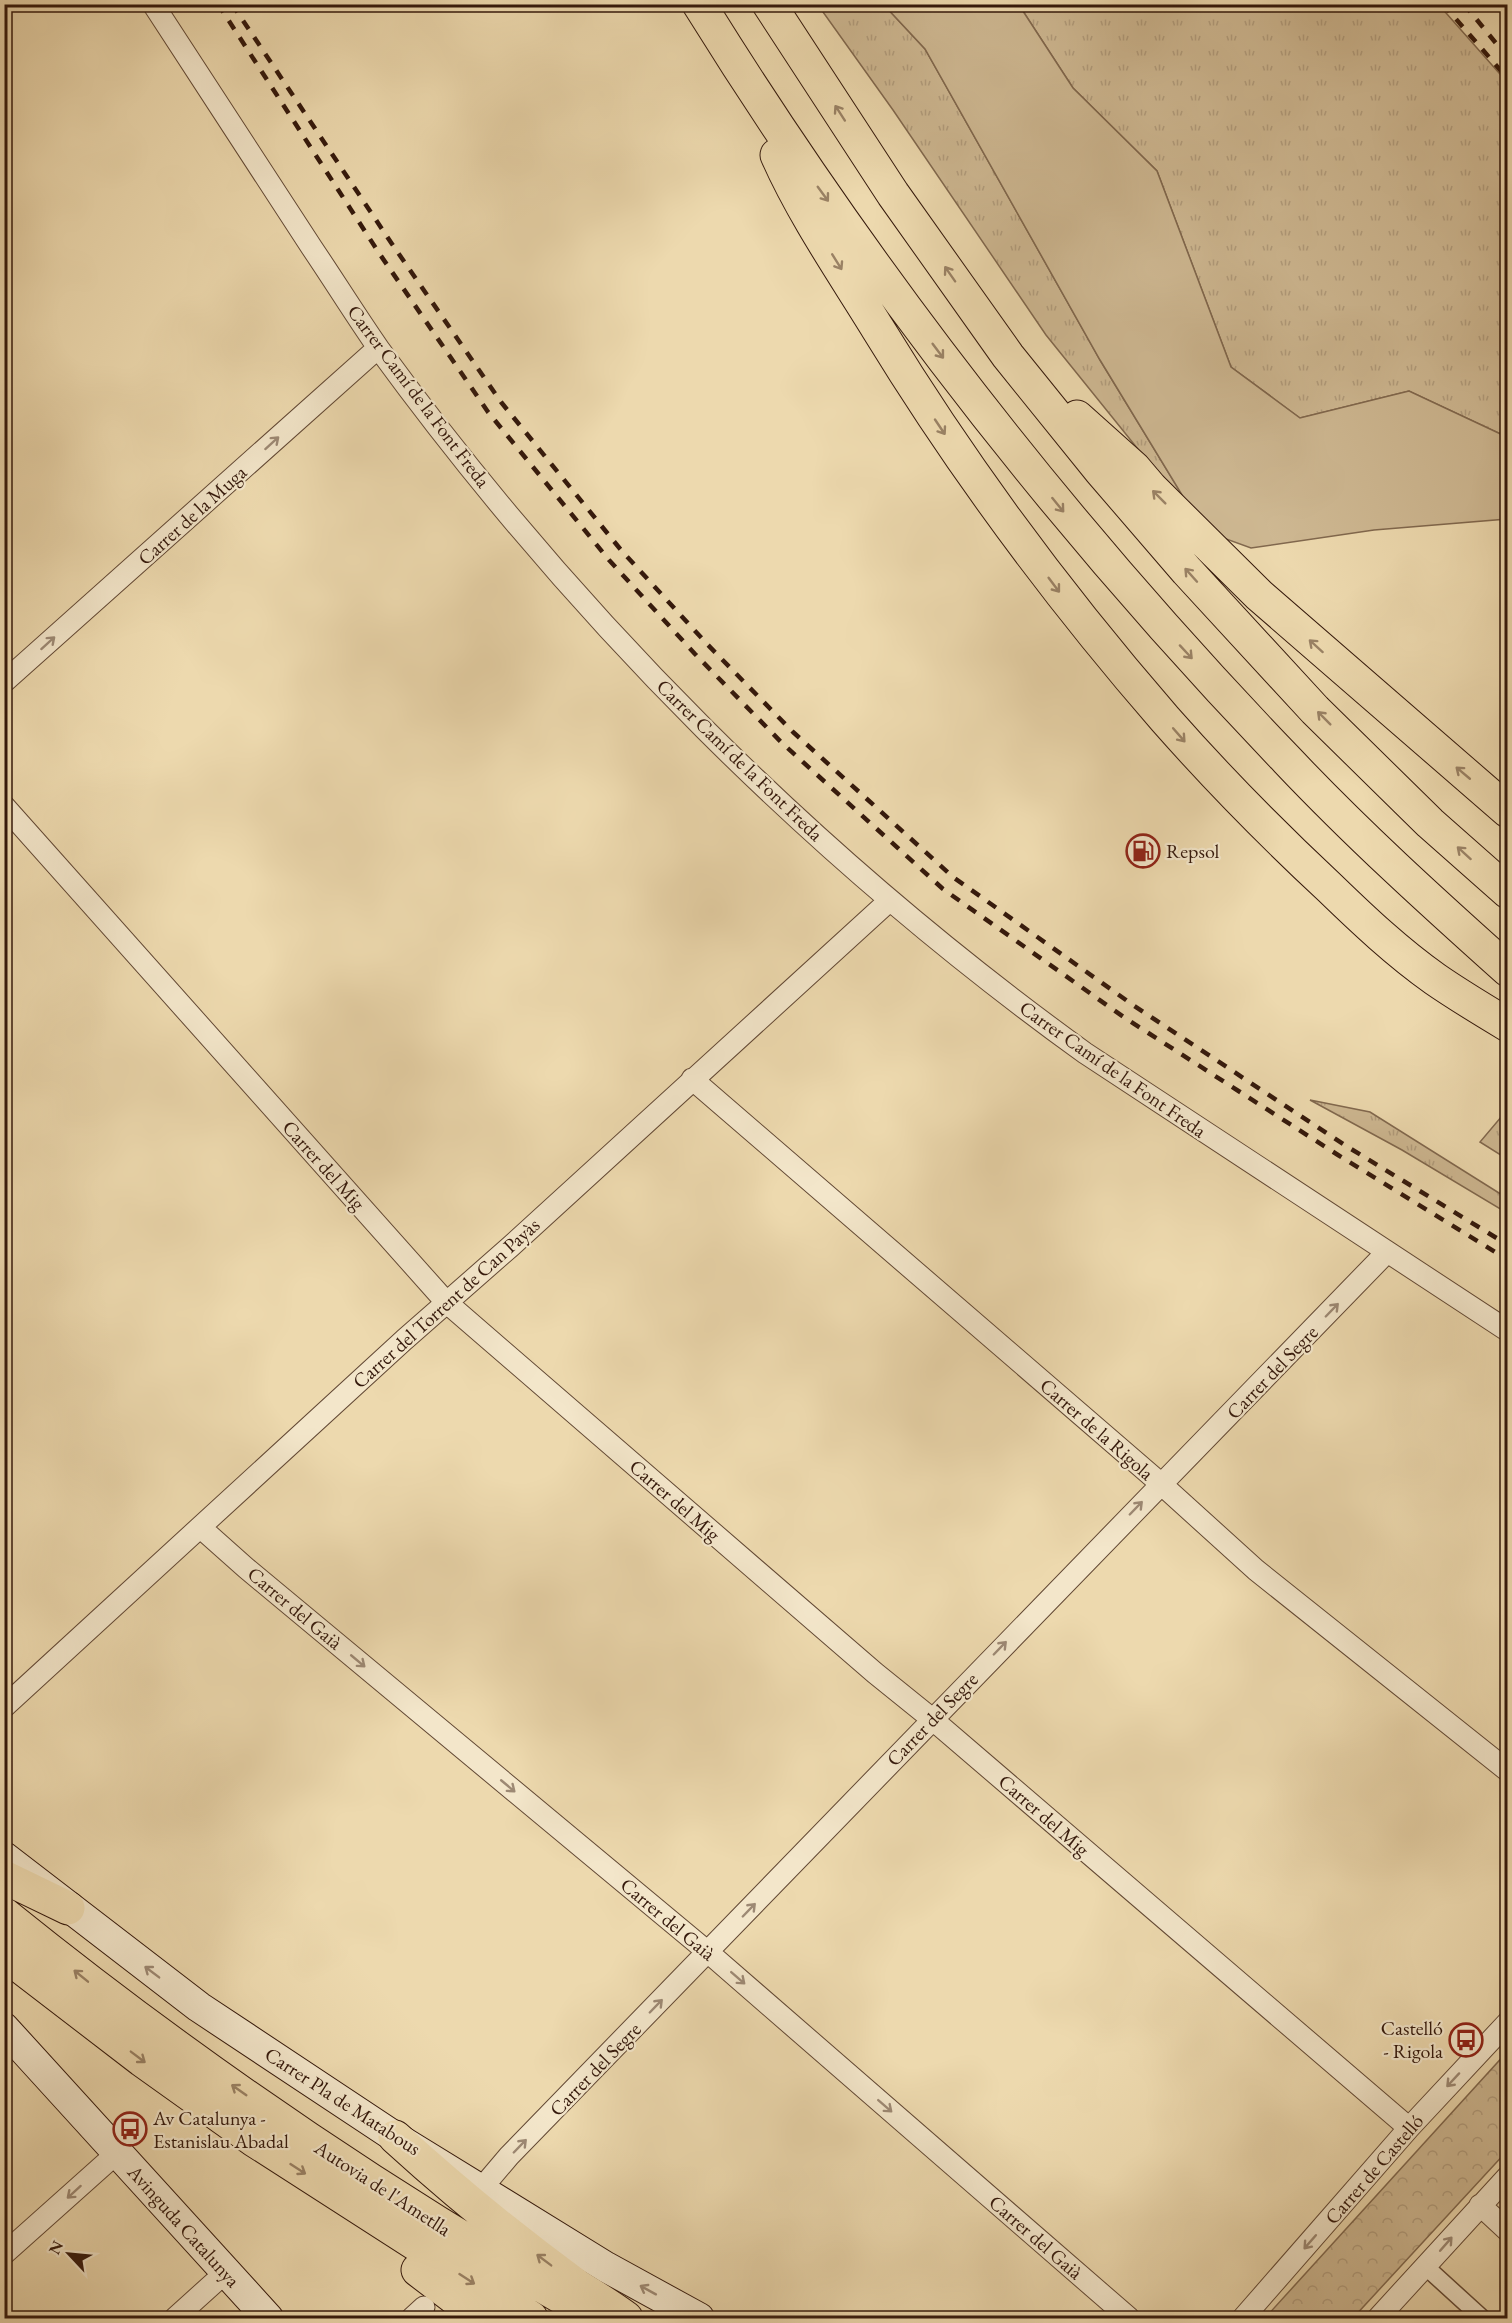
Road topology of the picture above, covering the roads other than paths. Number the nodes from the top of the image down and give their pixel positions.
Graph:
1 (153, 4) edge
2 (699, 4) edge
3 (769, 4) edge
4 (734, 61) junction
5 (378, 348) junction
6 (1008, 356) junction
7 (4, 682) edge
8 (4, 806) edge
9 (1508, 811) edge
10 (1508, 892) edge
11 (889, 901) junction
12 (1508, 970) edge
13 (1508, 1025) edge
14 (692, 1079) junction
15 (1387, 1252) junction
16 (446, 1302) junction
17 (1508, 1331) edge
18 (1160, 1483) junction
19 (201, 1528) junction
20 (4, 1707) edge
21 (932, 1719) junction
22 (1508, 1771) edge
23 (4, 1857) edge
24 (4, 1877) edge
25 (68, 1908) junction
26 (4, 1914) edge
27 (709, 1953) junction
28 (4, 1954) edge
29 (1508, 2022) edge
30 (7, 2034) edge
31 (1409, 2128) junction
32 (395, 2136) junction
33 (117, 2153) junction
34 (1508, 2176) edge
35 (481, 2189) junction
36 (348, 2202) junction
37 (1480, 2205) junction
38 (1508, 2231) edge
39 (4, 2254) edge
40 (1426, 2267) junction
41 (226, 2272) junction
42 (175, 2319) edge
43 (268, 2319) edge
44 (481, 2319) edge
45 (531, 2319) edge
46 (598, 2319) edge
47 (626, 2319) edge
48 (699, 2319) edge
49 (1129, 2319) edge
50 (1243, 2319) edge
51 (1378, 2319) edge
52 (1482, 2319) edge

1 - 5 street, Carrer Camí de la Font Freda
2 - 4 highway
6 -> 3 highway
4 -> 12 highway
4 -> 13 highway
7 -> 5 street, Carrer de la Muga
5 - 11 street, Carrer Camí de la Font Freda
9 -> 6 highway
10 -> 6 highway
8 - 16 street, Carrer del Mig
11 - 14 street, Carrer del Torrent de Can Payàs
11 - 15 street, Carrer Camí de la Font Freda
14 - 16 street, Carrer del Torrent de Can Payàs
14 - 18 street, Carrer de la Rigola
15 - 17 street, Carrer Camí de la Font Freda
18 -> 15 street, Carrer del Segre
16 - 19 street, Carrer del Torrent de Can Payàs
16 - 21 street, Carrer del Mig
21 -> 18 street, Carrer del Segre
18 - 22 street, Carrer de la Rigola
19 - 20 street, Carrer del Torrent de Can Payàs
19 -> 27 street, Carrer del Gaià
27 -> 21 street, Carrer del Segre
21 - 31 street, Carrer del Mig
23 - 25 main road, Carrer Pla de Matabous
24 - 25 highway
32 -> 25 main road, Carrer Pla de Matabous
46 -> 26 highway, Autovia de l'Ametlla
35 -> 27 street, Carrer del Segre
27 -> 49 street, Carrer del Gaià
28 -> 36 highway, Autovia de l'Ametlla
29 -> 31 street, Carrer de Castelló
30 - 33 main road, Avinguda Catalunya
31 -> 50 street, Carrer de Castelló
32 - 35 main road, Carrer Pla de Matabous
47 -> 32 highway
33 -> 39 street
33 - 41 main road, Avinguda Catalunya
34 - 37 street
48 -> 35 main road, Carrer Pla de Matabous
36 - 44 highway
36 -> 45 highway, Autovia de l'Ametlla
37 - 38 street
40 -> 37 street
40 - 51 street
40 - 52 street
41 - 42 street
41 - 43 main road, Avinguda Catalunya

